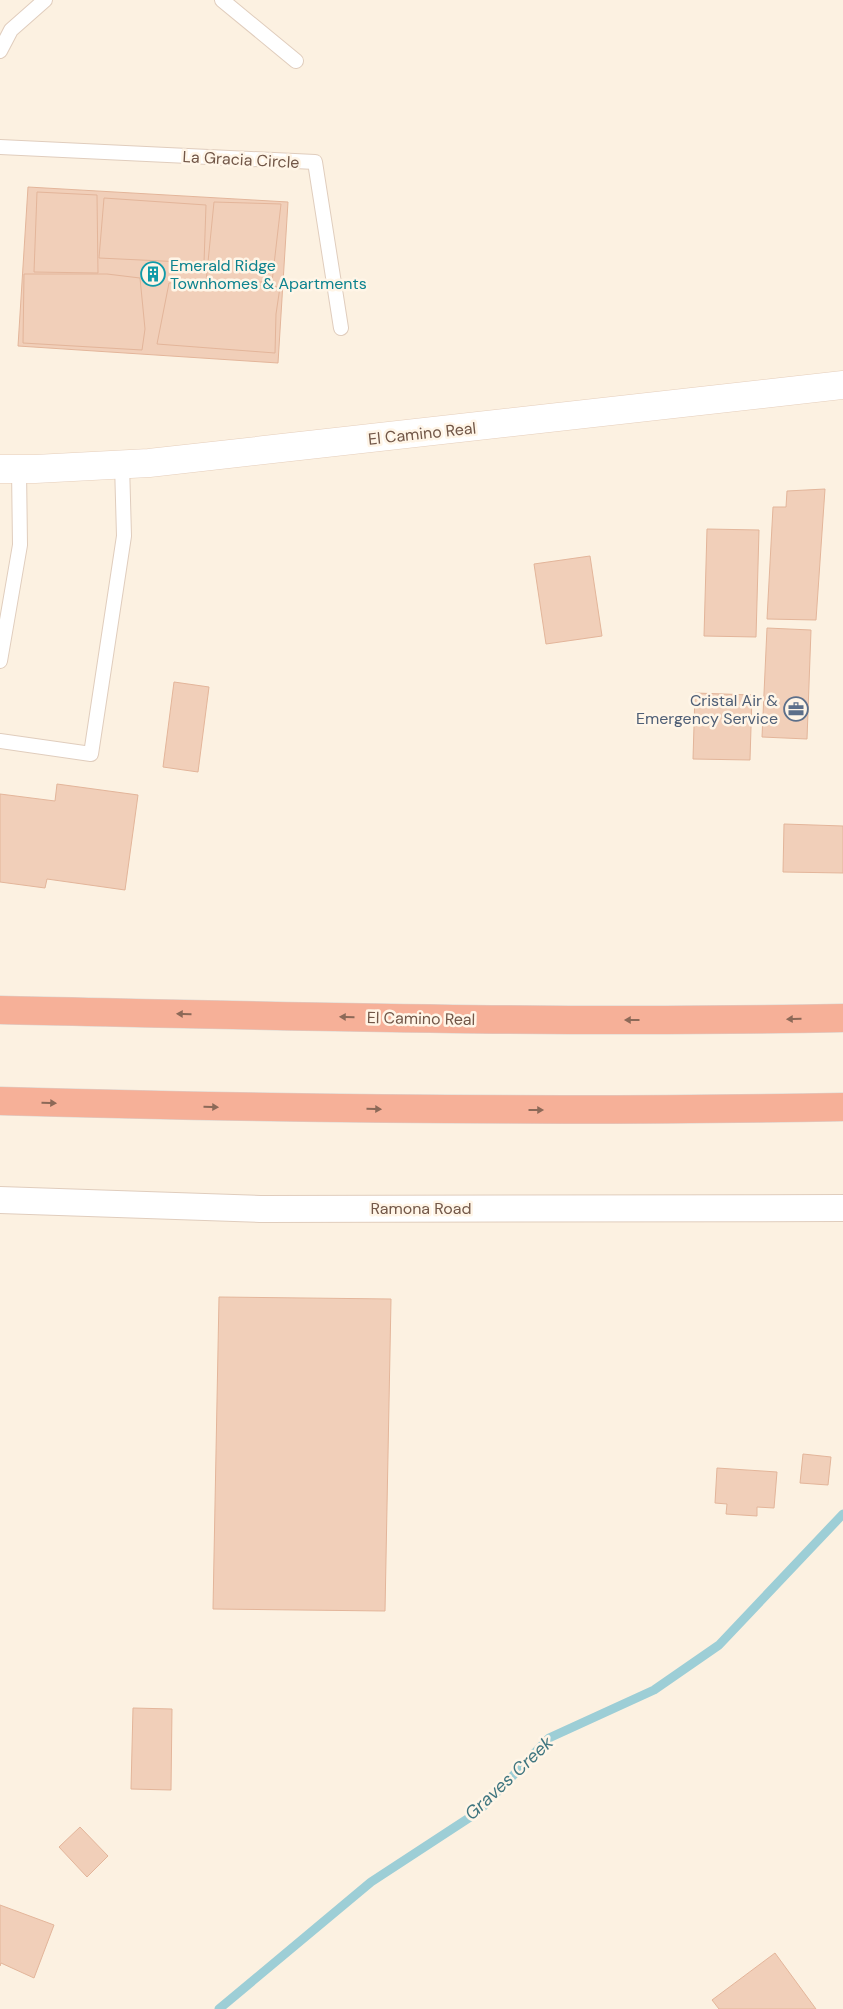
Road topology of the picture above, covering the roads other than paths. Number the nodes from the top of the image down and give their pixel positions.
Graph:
1 (45, 0) edge
2 (222, 0) edge
3 (0, 51) edge
4 (296, 62) dead end
5 (0, 147) edge
6 (341, 328) dead end
7 (843, 385) edge
8 (122, 464) junction
9 (9, 469) edge
10 (0, 661) edge
11 (0, 741) edge
12 (0, 1010) edge
13 (843, 1018) edge
14 (0, 1101) edge
15 (843, 1107) edge
16 (0, 1200) edge
17 (843, 1208) edge

1 - 3 lane
2 - 4 lane
5 - 6 lane, La Gracia Circle
7 - 8 main road, El Camino Real
8 - 9 main road, El Camino Real
8 - 11 lane
9 - 10 lane
13 -> 12 highway, El Camino Real
14 -> 15 highway
16 - 17 street, Ramona Road

